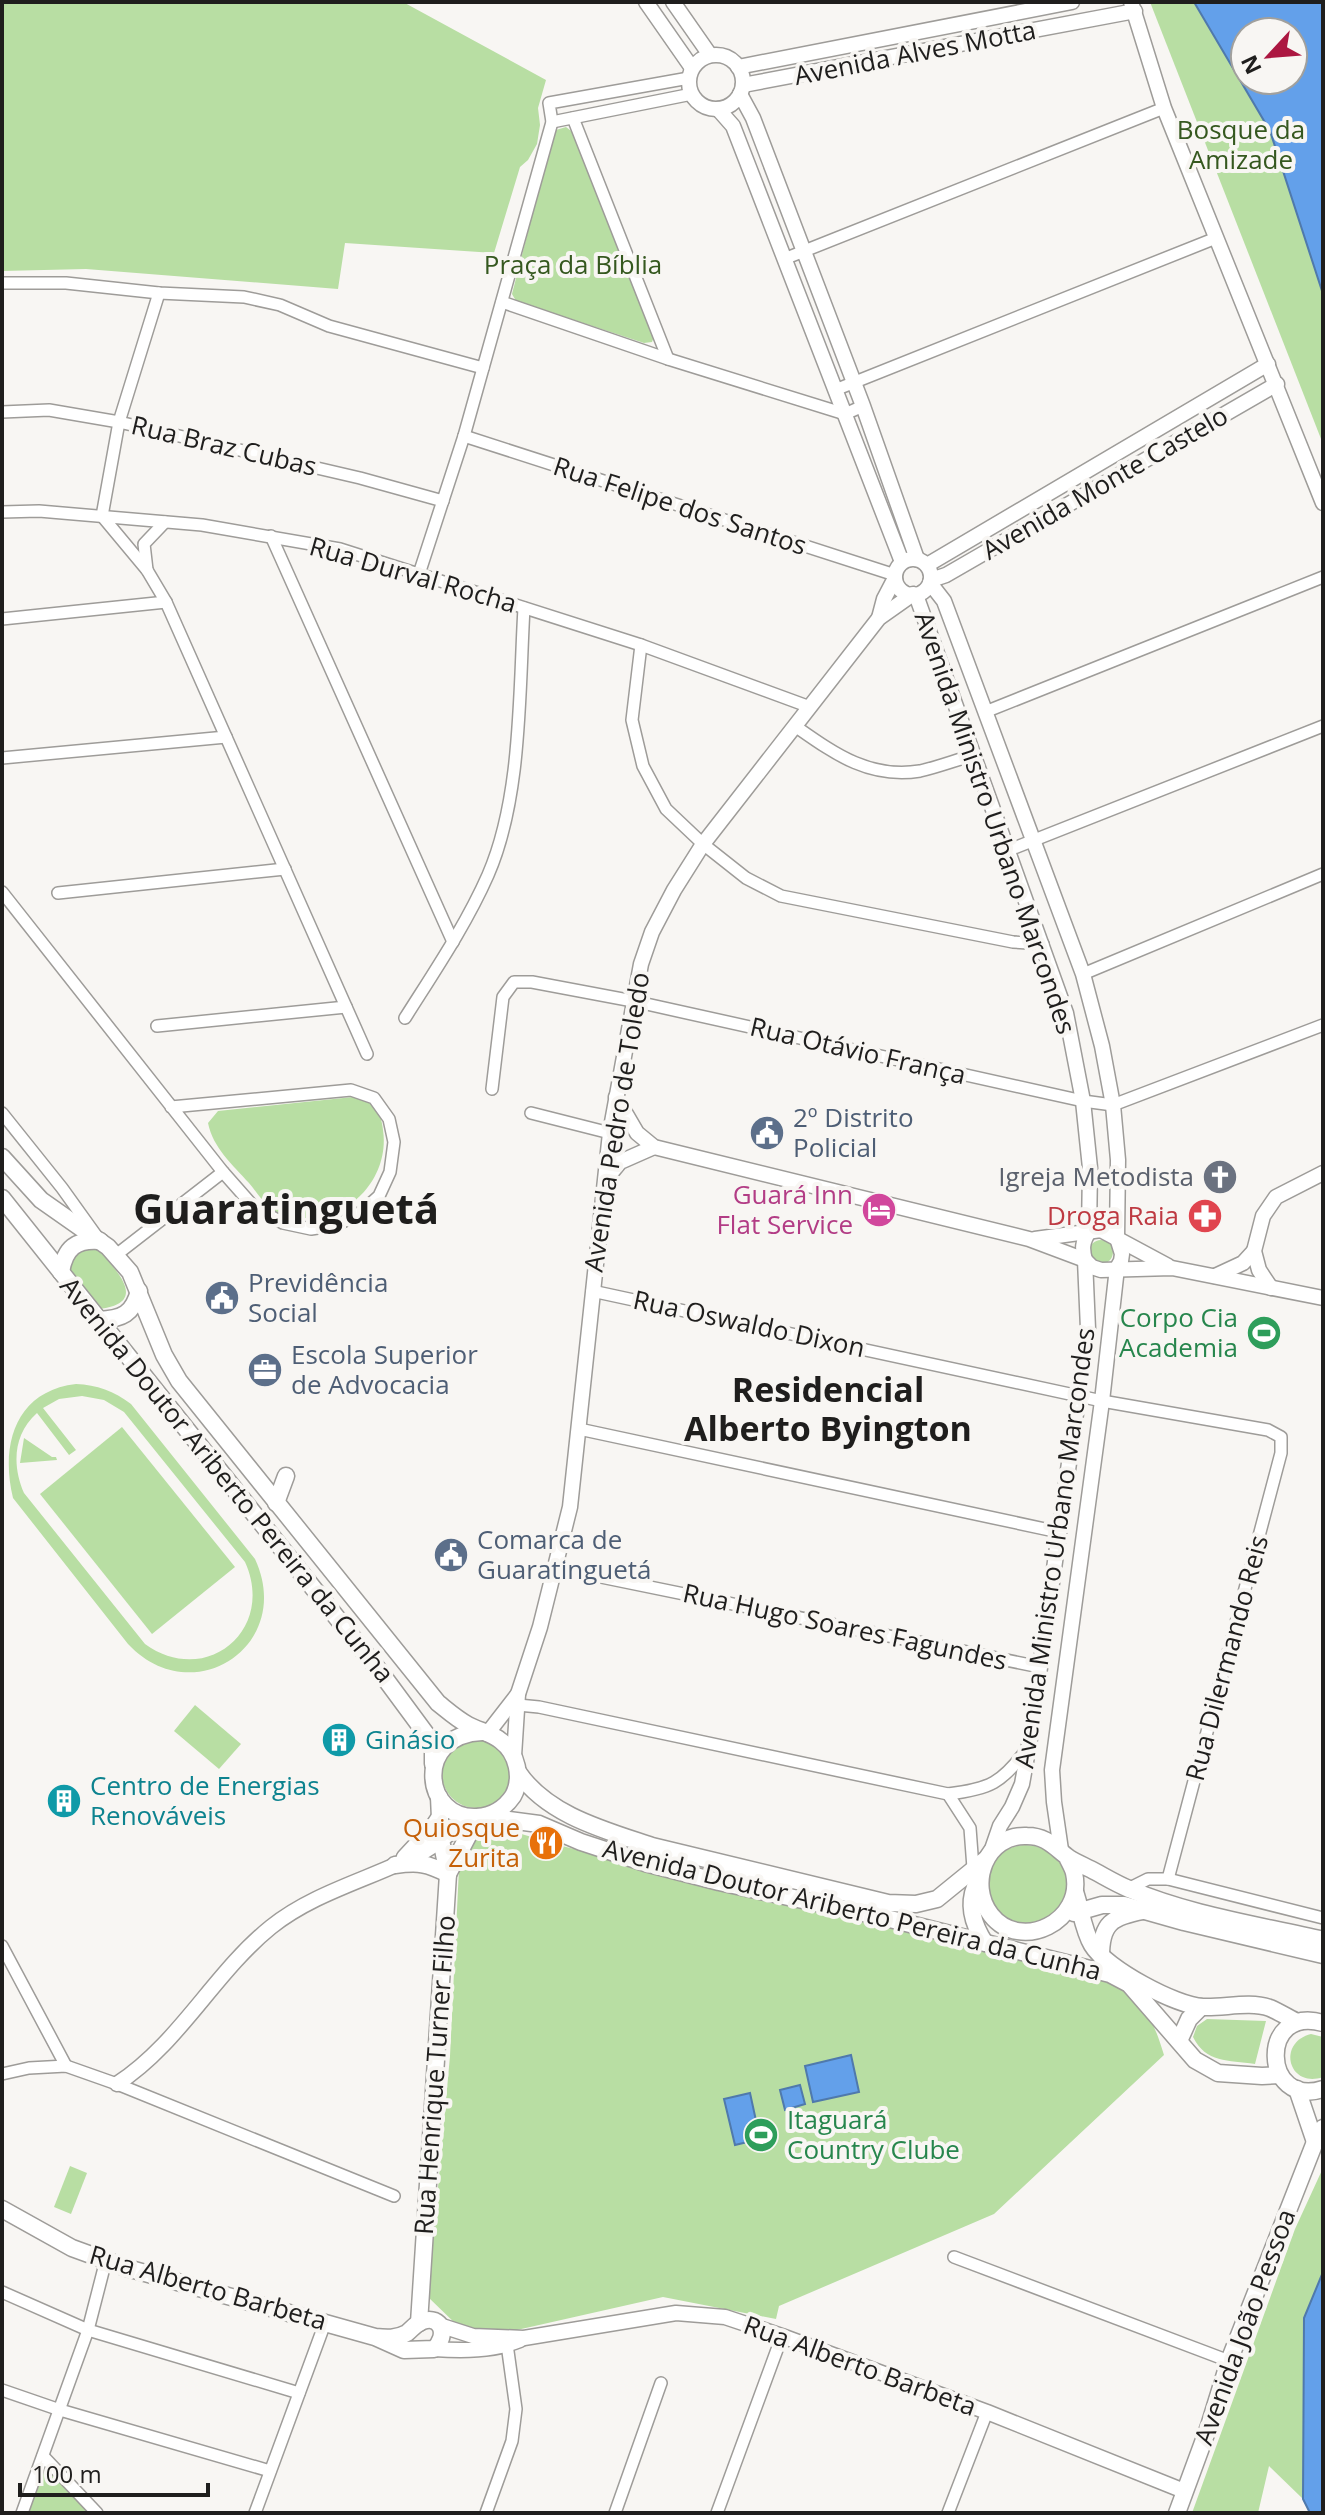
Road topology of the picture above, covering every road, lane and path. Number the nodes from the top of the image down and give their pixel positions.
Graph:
1 (673, 2) edge
2 (1072, 2) edge
3 (648, 3) edge
4 (1133, 7) edge
5 (931, 29) junction
6 (933, 49) junction
7 (710, 55) junction
8 (738, 67) junction
9 (690, 73) junction
10 (741, 89) junction
11 (692, 94) junction
12 (1164, 108) junction
13 (718, 109) junction
14 (573, 118) junction
15 (552, 122) junction
16 (1216, 238) junction
17 (804, 251) junction
18 (784, 259) junction
19 (2, 283) edge
20 (159, 293) junction
21 (502, 302) junction
22 (668, 359) junction
23 (1268, 364) junction
24 (483, 368) junction
25 (854, 383) junction
26 (1277, 384) junction
27 (835, 390) junction
28 (863, 406) junction
29 (2, 412) edge
30 (845, 414) junction
31 (119, 422) junction
32 (464, 436) junction
33 (443, 501) junction
34 (1323, 503) edge
35 (2, 512) edge
36 (102, 516) junction
37 (165, 522) junction
38 (271, 536) junction
39 (147, 570) junction
40 (914, 572) junction
41 (419, 574) junction
42 (1323, 577) edge
43 (914, 595) junction
44 (166, 602) junction
45 (524, 608) junction
46 (879, 618) junction
47 (2, 619) edge
48 (641, 645) junction
49 (810, 707) junction
50 (985, 712) junction
51 (795, 726) junction
52 (1323, 726) edge
53 (226, 737) junction
54 (974, 755) junction
55 (2, 758) edge
56 (1034, 840) junction
57 (703, 844) junction
58 (1009, 850) junction
59 (285, 869) junction
60 (1323, 874) edge
61 (2, 892) edge
62 (58, 893) dead end
63 (453, 942) junction
64 (1043, 944) junction
65 (1083, 974) junction
66 (633, 1001) junction
67 (346, 1007) junction
68 (405, 1018) dead end
69 (1323, 1025) edge
70 (157, 1026) dead end
71 (367, 1054) dead end
72 (492, 1089) dead end
73 (616, 1097) junction
74 (1083, 1101) junction
75 (1113, 1105) junction
76 (171, 1107) junction
77 (2, 1113) edge
78 (531, 1113) dead end
79 (610, 1138) junction
80 (645, 1145) junction
81 (2, 1157) edge
82 (223, 1172) junction
83 (1323, 1173) edge
84 (605, 1180) junction
85 (2, 1198) edge
86 (1089, 1232) junction
87 (1117, 1238) junction
88 (1029, 1239) junction
89 (100, 1241) junction
90 (1254, 1251) junction
91 (116, 1255) junction
92 (1085, 1260) junction
93 (1117, 1268) junction
94 (1172, 1268) junction
95 (61, 1272) junction
96 (1214, 1276) junction
97 (1271, 1288) junction
98 (139, 1291) junction
99 (592, 1291) junction
100 (1323, 1298) edge
101 (99, 1320) junction
102 (1079, 1395) junction
103 (1102, 1401) junction
104 (579, 1429) junction
105 (1281, 1437) joint
106 (286, 1476) dead end
107 (276, 1503) junction
108 (1059, 1532) junction
109 (557, 1568) junction
110 (1040, 1667) junction
111 (518, 1699) junction
112 (484, 1733) junction
113 (1029, 1745) junction
114 (516, 1764) junction
115 (433, 1770) junction
116 (948, 1794) junction
117 (439, 1797) junction
118 (440, 1815) junction
119 (477, 1817) junction
120 (441, 1840) junction
121 (1064, 1853) junction
122 (982, 1862) junction
123 (395, 1865) junction
124 (448, 1874) junction
125 (1168, 1879) junction
126 (1128, 1889) junction
127 (1075, 1892) junction
128 (1081, 1909) junction
129 (1146, 1911) junction
130 (1186, 1915) junction
131 (1323, 1916) edge
132 (1059, 1921) junction
133 (1323, 1940) edge
134 (985, 1943) junction
135 (2, 1946) edge
136 (1015, 1951) junction
137 (1323, 1955) edge
138 (1101, 1956) junction
139 (1201, 2007) junction
140 (1320, 2020) edge
141 (1297, 2022) junction
142 (1179, 2041) junction
143 (66, 2066) junction
144 (2, 2074) edge
145 (1280, 2075) junction
146 (117, 2084) junction
147 (1313, 2092) edge
148 (1319, 2135) edge
149 (394, 2196) dead end
150 (2, 2209) edge
151 (954, 2257) dead end
152 (106, 2260) junction
153 (423, 2276) junction
154 (2, 2292) edge
155 (325, 2323) junction
156 (418, 2324) junction
157 (438, 2325) junction
158 (88, 2330) junction
159 (782, 2336) junction
160 (375, 2337) junction
161 (506, 2341) junction
162 (429, 2350) junction
163 (1229, 2361) junction
164 (661, 2383) dead end
165 (2, 2390) edge
166 (299, 2393) junction
167 (60, 2410) junction
168 (987, 2412) junction
169 (43, 2456) junction
170 (270, 2471) junction
171 (1184, 2491) junction
172 (22, 2513) edge
173 (97, 2513) edge
174 (255, 2513) edge
175 (486, 2513) edge
176 (615, 2513) edge
177 (717, 2513) edge
178 (948, 2513) edge
179 (1177, 2513) edge

1 - 7 street
2 - 5 street, Avenida Alves Motta
3 - 9 street
4 - 6 street, Avenida Alves Motta
4 - 12 street
5 - 6 street
5 - 8 street, Avenida Alves Motta
6 - 10 street, Avenida Alves Motta
7 - 8 street
7 - 9 street
8 - 10 street
9 - 11 street
9 - 15 street
10 - 13 street
10 - 17 street, Avenida Ministro Urbano Marcondes
11 - 13 street
11 - 14 street
12 - 16 street
12 - 17 street
13 - 18 street, Avenida Ministro Urbano Marcondes
14 - 15 street
14 - 22 street
15 - 21 street
16 - 23 street
16 - 25 street
17 - 18 street
17 - 25 street, Avenida Ministro Urbano Marcondes
18 - 27 street, Avenida Ministro Urbano Marcondes
19 - 20 street
20 - 24 street
20 - 31 street
21 - 22 street
21 - 24 street
22 - 30 street
23 - 26 street
23 - 40 street, Avenida Monte Castelo
24 - 32 street
25 - 27 street
25 - 28 street, Avenida Ministro Urbano Marcondes
26 - 34 street
26 - 40 street, Avenida Monte Castelo
27 - 30 street, Avenida Ministro Urbano Marcondes
28 - 30 street
28 - 40 street, Avenida Ministro Urbano Marcondes
29 - 31 street, Rua Braz Cubas
30 - 40 street, Avenida Ministro Urbano Marcondes
31 - 33 street, Rua Braz Cubas
31 - 36 street
32 - 33 street
32 - 40 street, Rua Felipe dos Santos
33 - 41 street
35 - 36 street, Rua Durval Rocha
36 - 37 street, Rua Durval Rocha
36 - 39 street
37 - 38 street, Rua Durval Rocha
37 - 39 street
38 - 41 street, Rua Durval Rocha
38 - 63 street
39 - 44 street
40 - 43 street
40 - 43 street
40 - 46 street
40 - 50 street, Avenida Ministro Urbano Marcondes
41 - 45 street, Rua Durval Rocha
42 - 50 street
43 - 46 street
43 - 54 street, Avenida Ministro Urbano Marcondes
44 - 47 street
44 - 53 street
45 - 48 street, Rua Durval Rocha
45 - 63 street
46 - 49 street, Avenida Pedro de Toledo
48 - 49 street, Rua Durval Rocha
48 - 57 street
49 - 51 street, Avenida Pedro de Toledo
50 - 56 street, Avenida Ministro Urbano Marcondes
51 - 54 street
51 - 57 street, Avenida Pedro de Toledo
52 - 56 street
53 - 55 street
53 - 59 street
54 - 58 street, Avenida Ministro Urbano Marcondes
56 - 58 street
56 - 65 street, Avenida Ministro Urbano Marcondes
57 - 64 street
57 - 66 street, Avenida Pedro de Toledo
58 - 64 street, Avenida Ministro Urbano Marcondes
59 - 62 street
59 - 67 street
60 - 65 street
61 - 76 street
63 - 68 street
64 - 74 street, Avenida Ministro Urbano Marcondes
65 - 75 street, Avenida Ministro Urbano Marcondes
66 - 72 street, Rua Otávio França
66 - 73 street, Avenida Pedro de Toledo
66 - 74 street, Rua Otávio França
67 - 70 street
67 - 71 street
69 - 75 street
73 - 79 street, Avenida Pedro de Toledo
73 - 80 street
74 - 75 street, Rua Otávio França
74 - 86 street, Avenida Ministro Urbano Marcondes
75 - 87 street, Avenida Ministro Urbano Marcondes
76 - 82 street
76 - 82 street
77 - 89 street, Avenida Doutor Ariberto Pereira da Cunha
78 - 79 street
79 - 80 street
79 - 84 street, Avenida Pedro de Toledo
80 - 84 street
80 - 88 street
81 - 89 main road, Avenida Doutor Ariberto Pereira da Cunha
82 - 91 street
83 - 90 street
84 - 99 street, Avenida Pedro de Toledo
85 - 95 main road, Avenida Doutor Ariberto Pereira da Cunha
86 - 87 street
86 - 88 street
86 - 92 street, Avenida Ministro Urbano Marcondes
87 - 93 street, Avenida Ministro Urbano Marcondes
87 - 94 street
88 - 92 street
89 - 91 main road, Avenida Doutor Ariberto Pereira da Cunha
89 - 95 main road
90 - 96 street
90 - 97 street
91 - 98 main road, Avenida Doutor Ariberto Pereira da Cunha
92 - 93 street
92 - 102 street, Avenida Ministro Urbano Marcondes
93 - 94 street
93 - 103 street, Avenida Ministro Urbano Marcondes
94 - 96 street
95 - 101 main road, Avenida Doutor Ariberto Pereira da Cunha
96 - 97 street
97 - 100 street
98 - 101 main road
98 - 107 main road, Avenida Doutor Ariberto Pereira da Cunha
99 - 102 street, Rua Oswaldo Dixon
99 - 104 street, Avenida Pedro de Toledo
101 - 115 main road, Avenida Doutor Ariberto Pereira da Cunha
102 - 103 street, Rua Oswaldo Dixon
102 - 108 street, Avenida Ministro Urbano Marcondes
103 - 105 street, Rua Oswaldo Dixon
103 - 121 street, Avenida Ministro Urbano Marcondes
104 - 108 street
104 - 109 street, Avenida Pedro de Toledo
105 - 125 street, Rua Dilermando Reis
106 - 107 main road
107 - 112 main road, Avenida Doutor Ariberto Pereira da Cunha
108 - 110 street, Avenida Ministro Urbano Marcondes
109 - 110 street, Rua Hugo Soares Fagundes
109 - 111 street, Avenida Pedro de Toledo
110 - 113 street, Avenida Ministro Urbano Marcondes
111 - 112 street, Avenida Pedro de Toledo
111 - 114 street, Avenida Pedro de Toledo
111 - 116 street
112 - 114 main road
112 - 115 main road
113 - 116 street
113 - 122 street, Avenida Ministro Urbano Marcondes
114 - 119 main road
114 - 122 main road, Avenida Doutor Ariberto Pereira da Cunha
115 - 117 main road
116 - 122 street
117 - 118 main road, Rua Henrique Turner Filho
117 - 119 main road
118 - 120 main road, Rua Henrique Turner Filho
118 - 123 street
119 - 120 street
119 - 124 main road, Rua Henrique Turner Filho
119 - 134 main road, Avenida Doutor Ariberto Pereira da Cunha
120 - 123 street
120 - 124 main road, Rua Henrique Turner Filho
121 - 122 main road
121 - 126 main road
121 - 127 main road
122 - 132 main road
122 - 134 main road
123 - 124 main road
123 - 146 street
124 - 153 main road, Rua Henrique Turner Filho
125 - 126 street
125 - 131 street
126 - 130 main road
127 - 128 main road
127 - 132 main road
128 - 129 main road
128 - 132 main road
128 - 138 main road
129 - 130 main road
129 - 138 main road
130 - 133 main road
130 - 137 main road
132 - 136 main road
134 - 136 main road, Avenida Doutor Ariberto Pereira da Cunha
135 - 143 street
136 - 142 main road, Avenida Doutor Ariberto Pereira da Cunha
138 - 139 main road
139 - 141 main road
139 - 142 main road
140 - 141 main road
141 - 145 main road
142 - 145 main road, Avenida Doutor Ariberto Pereira da Cunha
143 - 144 street
143 - 146 street
145 - 147 main road
146 - 149 street
147 - 148 main road, Avenida João Pessoa
148 - 163 main road, Avenida João Pessoa
150 - 152 main road, Rua Alberto Barbeta
151 - 163 street
152 - 155 main road, Rua Alberto Barbeta
152 - 158 street
153 - 156 main road, Rua Henrique Turner Filho
153 - 157 main road
154 - 158 street
155 - 160 main road, Rua Alberto Barbeta
155 - 166 street
156 - 157 main road
156 - 160 main road
156 - 162 main road
157 - 161 street
157 - 162 main road
158 - 166 street
158 - 167 street
159 - 161 street, Rua Alberto Barbeta
159 - 168 street, Rua Alberto Barbeta
159 - 177 street
160 - 162 main road, Rua Alberto Barbeta
161 - 162 street
161 - 175 street
163 - 171 main road, Avenida João Pessoa
164 - 176 street
165 - 167 street
166 - 170 street
167 - 169 street
167 - 170 street
168 - 171 street, Rua Alberto Barbeta
168 - 178 street
169 - 172 street
169 - 173 street
170 - 174 street
171 - 179 main road, Avenida João Pessoa

